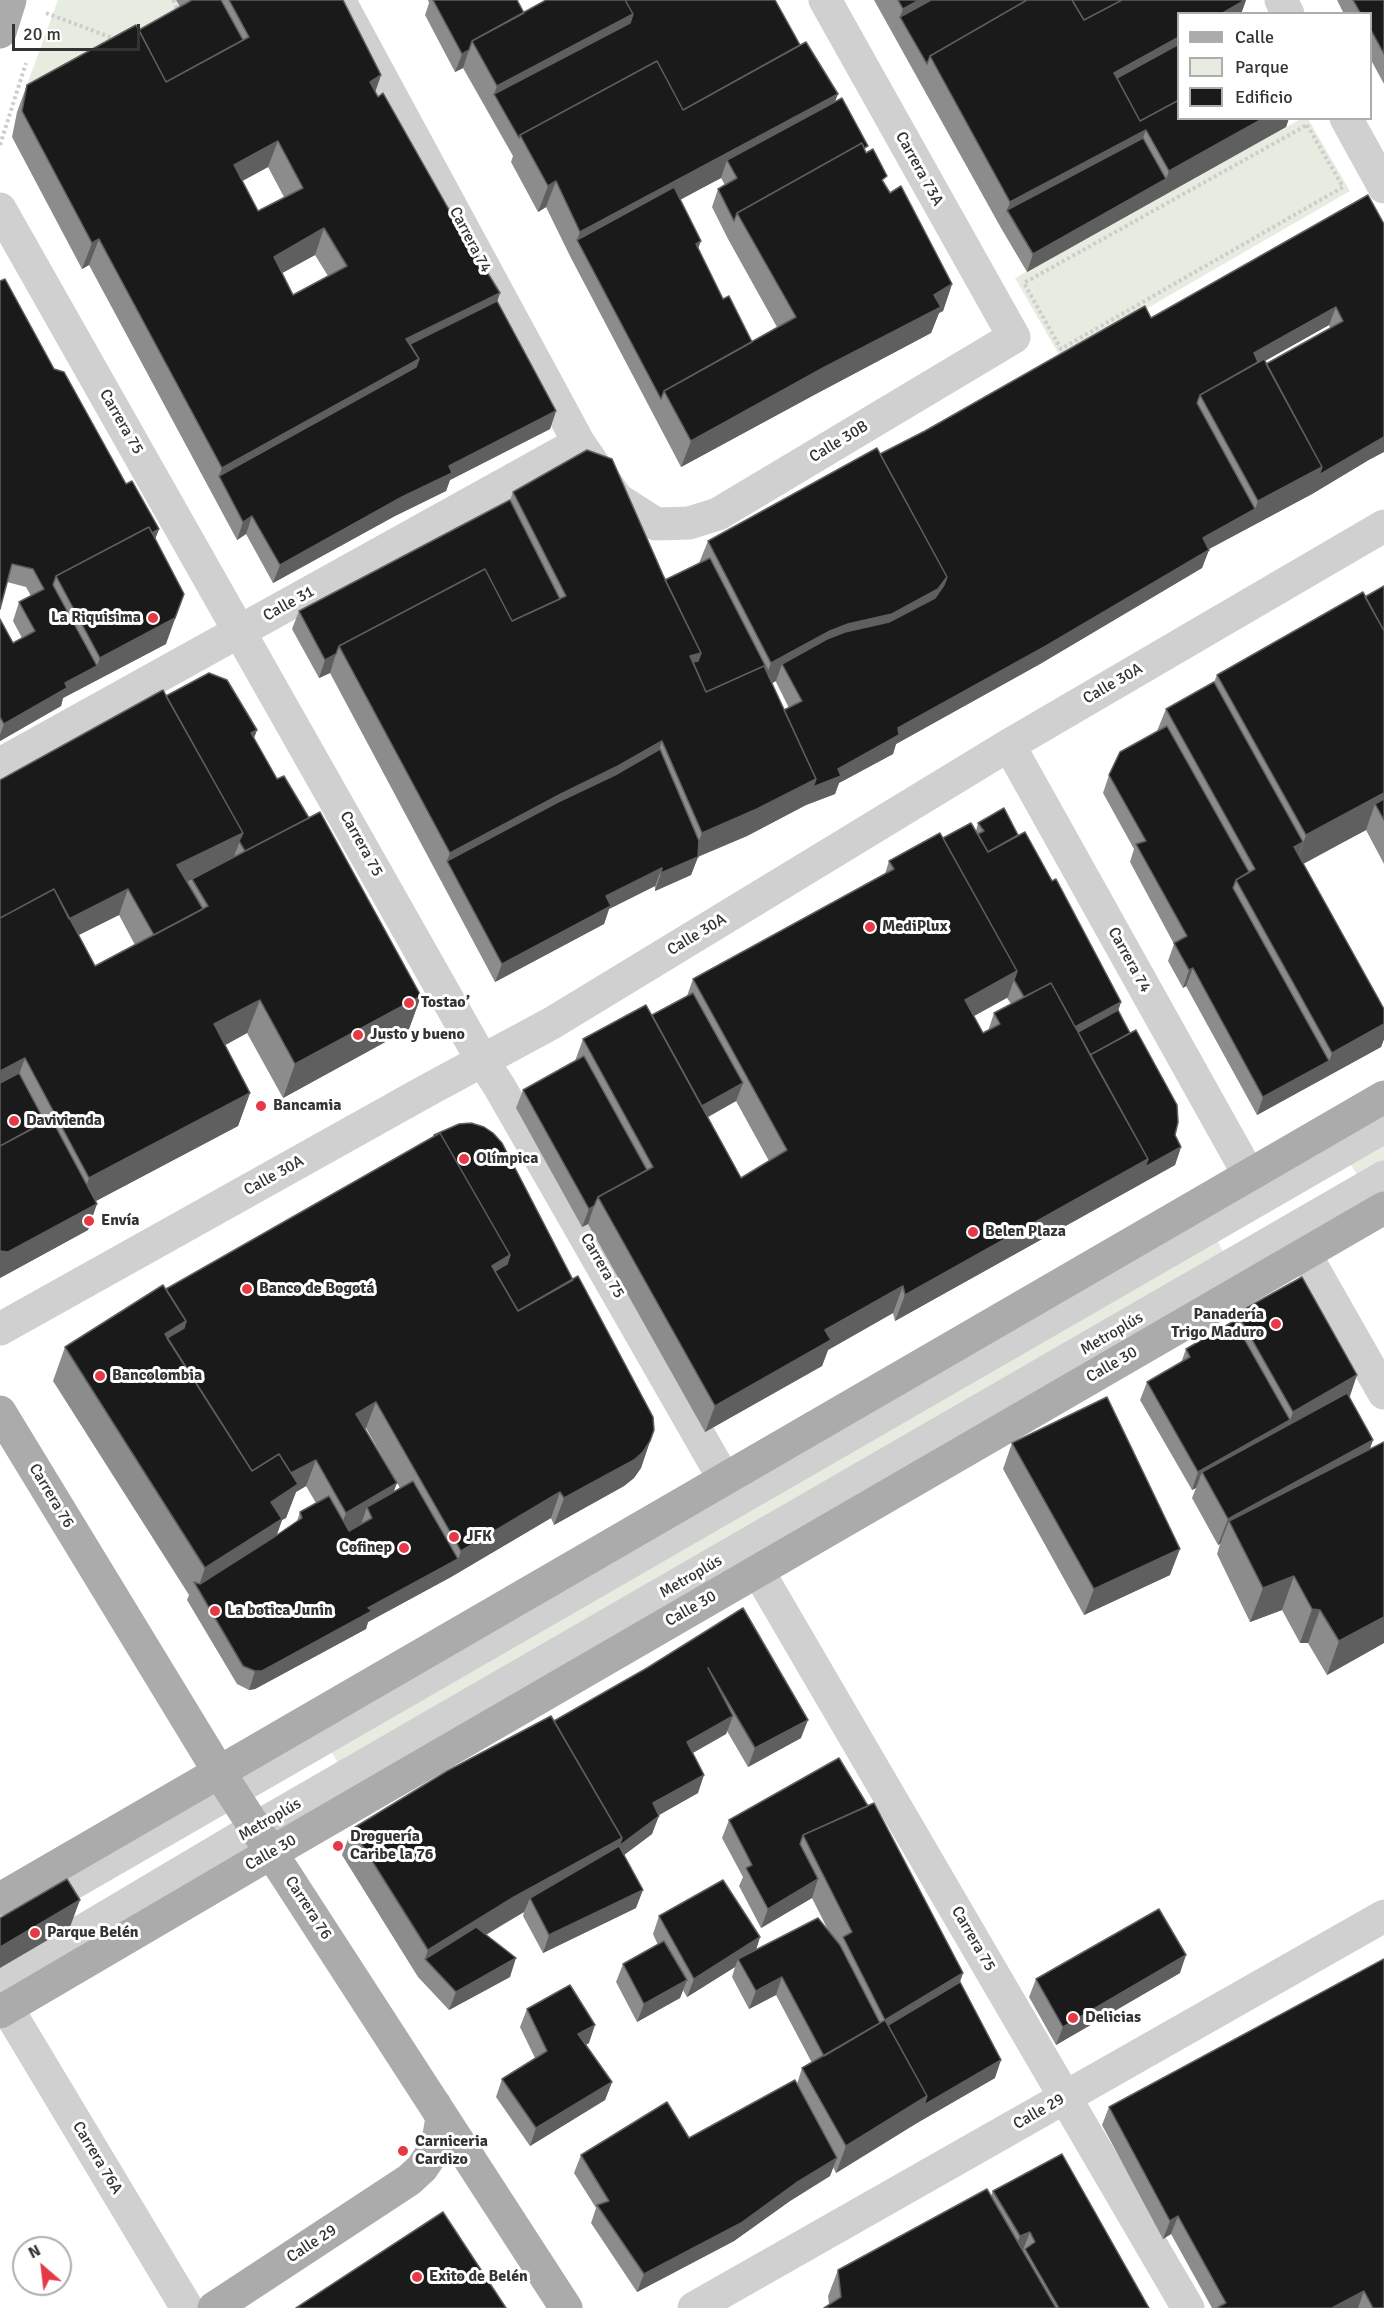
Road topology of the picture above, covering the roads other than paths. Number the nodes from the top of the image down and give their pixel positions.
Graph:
1 (10, 0) edge
2 (339, 0) edge
3 (825, 0) edge
4 (0, 32) edge
5 (1347, 120) edge
6 (1384, 187) edge
7 (0, 208) edge
8 (1014, 337) joint
9 (579, 443) junction
10 (656, 524) joint
11 (1384, 526) edge
12 (240, 631) junction
13 (1009, 745) junction
14 (0, 764) edge
15 (482, 1060) junction
16 (1384, 1097) edge
17 (1384, 1127) edge
18 (1249, 1175) junction
19 (1384, 1177) edge
20 (1384, 1208) edge
21 (1305, 1254) junction
22 (0, 1329) edge
23 (1384, 1394) edge
24 (0, 1412) edge
25 (724, 1479) junction
26 (758, 1571) junction
27 (225, 1781) junction
28 (263, 1840) junction
29 (0, 1899) edge
30 (1384, 1916) edge
31 (0, 1925) edge
32 (2, 2000) edge
33 (1065, 2097) junction
34 (434, 2104) junction
35 (409, 2180) junction
36 (489, 2188) junction
37 (187, 2308) edge
38 (214, 2308) edge
39 (566, 2308) edge
40 (694, 2308) edge
41 (1188, 2308) edge

1 - 4 main road
2 - 9 street, Carrera 74
3 - 8 street, Carrera 73A
5 - 6 street
7 - 12 street, Carrera 75
8 - 10 street, Calle 30B
9 - 10 street, Carrera 74
9 - 12 street, Calle 31
11 - 13 street, Calle 30A
12 - 14 street, Calle 31
12 - 15 street, Carrera 75
13 - 15 street, Calle 30A
13 - 18 street, Carrera 74
15 - 22 street, Calle 30A
15 - 25 street, Carrera 75
16 - 18 main road
17 - 27 street
18 - 25 main road
19 - 28 street, Metroplús
20 - 21 main road, Calle 30
21 - 23 street
21 - 26 main road, Calle 30
24 - 27 main road, Carrera 76
25 - 27 main road
26 - 28 main road, Calle 30
26 - 33 street, Carrera 75
27 - 28 main road, Carrera 76
27 - 29 main road
27 - 31 street
28 - 32 main road, Calle 30
28 - 34 main road, Carrera 76
30 - 33 street, Calle 29
32 - 37 street, Carrera 76A
33 - 40 street, Calle 29
33 - 41 street, Carrera 75
34 - 35 main road, Calle 29
34 - 36 main road, Carrera 76
35 - 36 main road, Calle 29
35 - 38 main road, Calle 29
36 - 39 main road, Carrera 76

